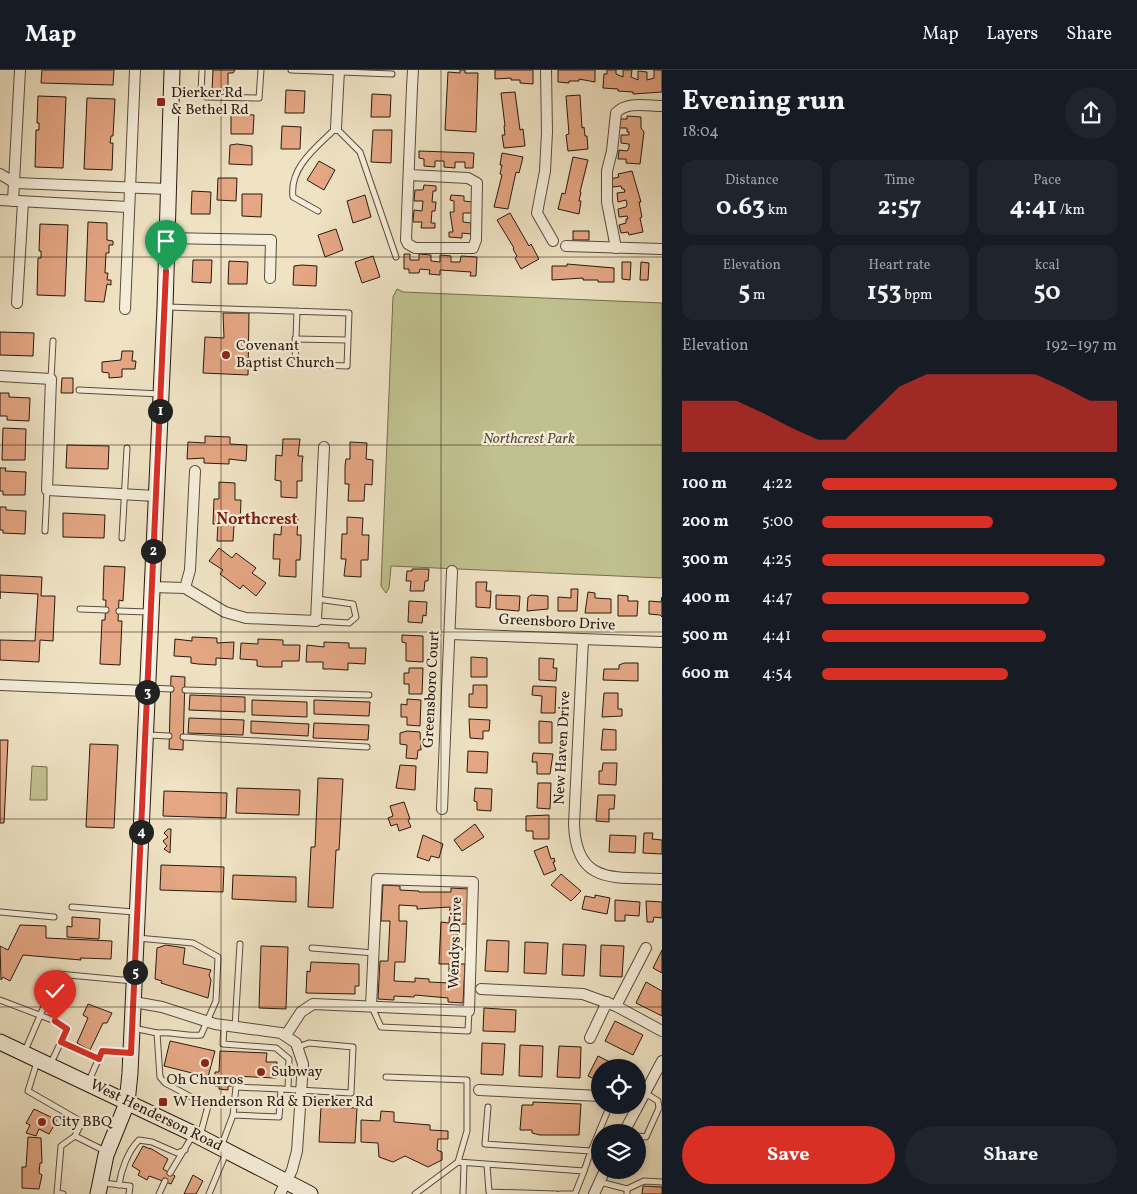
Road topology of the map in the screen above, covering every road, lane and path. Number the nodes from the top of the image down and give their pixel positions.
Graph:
1 (20, 70) edge
2 (134, 70) edge
3 (172, 70) edge
4 (202, 70) edge
5 (261, 70) edge
6 (291, 70) edge
7 (413, 70) edge
8 (546, 70) edge
9 (339, 71) edge
10 (392, 74) dead end
11 (171, 92) junction
12 (201, 93) junction
13 (662, 106) edge
14 (336, 128) junction
15 (0, 174) edge
16 (409, 175) junction
17 (15, 183) junction
18 (129, 188) junction
19 (168, 189) junction
20 (0, 200) edge
21 (18, 201) junction
22 (128, 207) junction
23 (318, 211) dead end
24 (166, 238) junction
25 (553, 241) dead end
26 (566, 246) dead end
27 (616, 248) junction
28 (662, 249) edge
29 (396, 257) dead end
30 (270, 278) dead end
31 (17, 303) dead end
32 (165, 307) junction
33 (125, 309) dead end
34 (297, 311) junction
35 (295, 339) junction
36 (347, 340) junction
37 (53, 341) dead end
38 (0, 376) edge
39 (51, 379) junction
40 (79, 390) dead end
41 (161, 394) junction
42 (324, 447) dead end
43 (127, 448) dead end
44 (195, 472) dead end
45 (47, 490) junction
46 (124, 494) junction
47 (156, 496) junction
48 (45, 531) dead end
49 (122, 538) dead end
50 (452, 571) dead end
51 (152, 587) junction
52 (185, 588) junction
53 (317, 599) junction
54 (80, 609) dead end
55 (106, 610) dead end
56 (119, 611) dead end
57 (150, 612) junction
58 (316, 621) junction
59 (450, 634) junction
60 (583, 640) junction
61 (662, 642) edge
62 (0, 685) edge
63 (171, 689) dead end
64 (147, 690) junction
65 (185, 690) dead end
66 (369, 695) dead end
67 (146, 735) junction
68 (169, 736) dead end
69 (183, 737) dead end
70 (367, 747) dead end
71 (442, 809) dead end
72 (662, 879) edge
73 (72, 907) dead end
74 (0, 912) edge
75 (137, 913) junction
76 (54, 917) dead end
77 (136, 938) junction
78 (240, 944) dead end
79 (312, 948) dead end
80 (646, 948) dead end
81 (375, 953) junction
82 (135, 981) junction
83 (481, 989) dead end
84 (0, 1000) edge
85 (134, 1002) junction
86 (611, 1004) junction
87 (371, 1006) junction
88 (469, 1010) junction
89 (38, 1016) junction
90 (208, 1022) junction
91 (230, 1027) junction
92 (132, 1028) junction
93 (662, 1031) edge
94 (157, 1033) junction
95 (286, 1036) junction
96 (590, 1038) dead end
97 (0, 1042) edge
98 (61, 1042) junction
99 (298, 1047) junction
100 (24, 1053) junction
101 (131, 1053) junction
102 (99, 1059) junction
103 (662, 1061) edge
104 (44, 1062) junction
105 (386, 1077) dead end
106 (88, 1083) junction
107 (646, 1087) edge
108 (281, 1089) junction
109 (288, 1089) junction
110 (302, 1090) junction
111 (479, 1090) dead end
112 (591, 1096) edge
113 (646, 1101) edge
114 (127, 1103) junction
115 (488, 1107) dead end
116 (233, 1115) junction
117 (76, 1136) junction
118 (196, 1136) junction
119 (646, 1137) edge
120 (224, 1149) junction
121 (186, 1150) junction
122 (591, 1151) joint
123 (108, 1152) junction
124 (177, 1153) junction
125 (177, 1161) junction
126 (461, 1163) junction
127 (487, 1165) junction
128 (584, 1171) junction
129 (170, 1173) dead end
130 (602, 1179) edge
131 (165, 1182) dead end
132 (600, 1182) junction
133 (662, 1182) edge
134 (119, 1185) junction
135 (283, 1188) edge
136 (99, 1189) edge
137 (627, 1192) edge
138 (488, 1193) edge
139 (63, 1194) edge
140 (129, 1194) edge
141 (159, 1194) edge
142 (209, 1194) edge
143 (310, 1194) edge
144 (415, 1194) edge
145 (463, 1194) edge
146 (556, 1194) edge
147 (560, 1194) edge
148 (574, 1194) edge
149 (594, 1194) edge

1 - 17 street
2 - 18 street
3 - 11 street
4 - 12 lane
5 - 12 lane
6 - 9 lane
7 - 16 street
8 - 25 street
9 - 10 lane
9 - 14 street
11 - 12 lane
11 - 19 street
13 - 27 street
14 - 23 lane
14 - 29 lane
15 - 17 street
16 - 16 street
17 - 18 street
17 - 21 street
18 - 19 street
18 - 22 street
19 - 24 street
20 - 21 street
21 - 22 street
21 - 31 street
22 - 33 street
24 - 30 street
24 - 32 street
26 - 27 street
27 - 28 street
32 - 34 lane
32 - 41 street
34 - 35 lane
34 - 36 lane
35 - 36 lane
35 - 36 lane
37 - 39 lane
38 - 39 street
39 - 45 street
40 - 41 lane
41 - 47 street
42 - 53 street
43 - 46 lane
44 - 52 street
45 - 46 street
45 - 48 lane
46 - 47 street
46 - 49 lane
47 - 51 street
50 - 59 street, Greensboro Court
51 - 52 street
51 - 57 street
52 - 58 street
53 - 58 street
53 - 58 lane
54 - 55 lane
56 - 57 lane
57 - 64 street
59 - 60 street, Greensboro Drive
59 - 71 street, Greensboro Court
60 - 61 street, Greensboro Drive
60 - 72 street, New Haven Drive
62 - 64 street
63 - 64 lane
64 - 67 street
65 - 66 lane
67 - 68 lane
67 - 75 street
69 - 70 lane
73 - 75 lane
74 - 76 lane
75 - 77 street
77 - 82 street
77 - 90 lane
78 - 91 lane
79 - 81 lane
80 - 86 street
81 - 87 street, Wendys Drive
81 - 88 street, Wendys Drive
82 - 85 street
82 - 89 lane
83 - 86 street
84 - 89 lane
85 - 90 street
85 - 92 street
86 - 93 street
86 - 96 street
87 - 88 street, Wendys Drive
87 - 88 lane
87 - 95 street, Wendys Drive
89 - 98 lane
89 - 100 lane
90 - 91 street
90 - 94 lane
91 - 95 street
91 - 109 lane
92 - 94 lane
92 - 101 street
94 - 118 lane
95 - 99 street
97 - 100 street, West Henderson Road
98 - 102 lane
98 - 104 lane
99 - 110 street
99 - 110 lane
100 - 104 street, West Henderson Road
101 - 102 lane
101 - 114 street
102 - 106 lane
103 - 107 street
104 - 106 street, West Henderson Road
104 - 117 lane
105 - 126 lane
106 - 114 street, West Henderson Road
108 - 109 lane
108 - 116 lane
108 - 116 lane
109 - 110 lane
110 - 135 street
111 - 112 street
113 - 119 lane
114 - 118 street, West Henderson Road
114 - 123 street
115 - 122 lane
116 - 120 lane
117 - 123 lane
117 - 139 lane
118 - 120 street, West Henderson Road
118 - 121 lane
120 - 135 street, West Henderson Road
120 - 142 lane
121 - 124 lane
121 - 125 lane
122 - 128 lane
123 - 136 street
124 - 125 lane
124 - 134 lane
125 - 129 lane
126 - 127 lane
126 - 144 lane
126 - 145 lane
127 - 128 lane
127 - 138 lane
128 - 148 lane
130 - 132 street
131 - 141 lane
132 - 137 lane
132 - 149 street
133 - 137 lane
134 - 136 lane
134 - 140 lane
135 - 143 street, West Henderson Road
138 - 146 lane
147 - 148 lane

